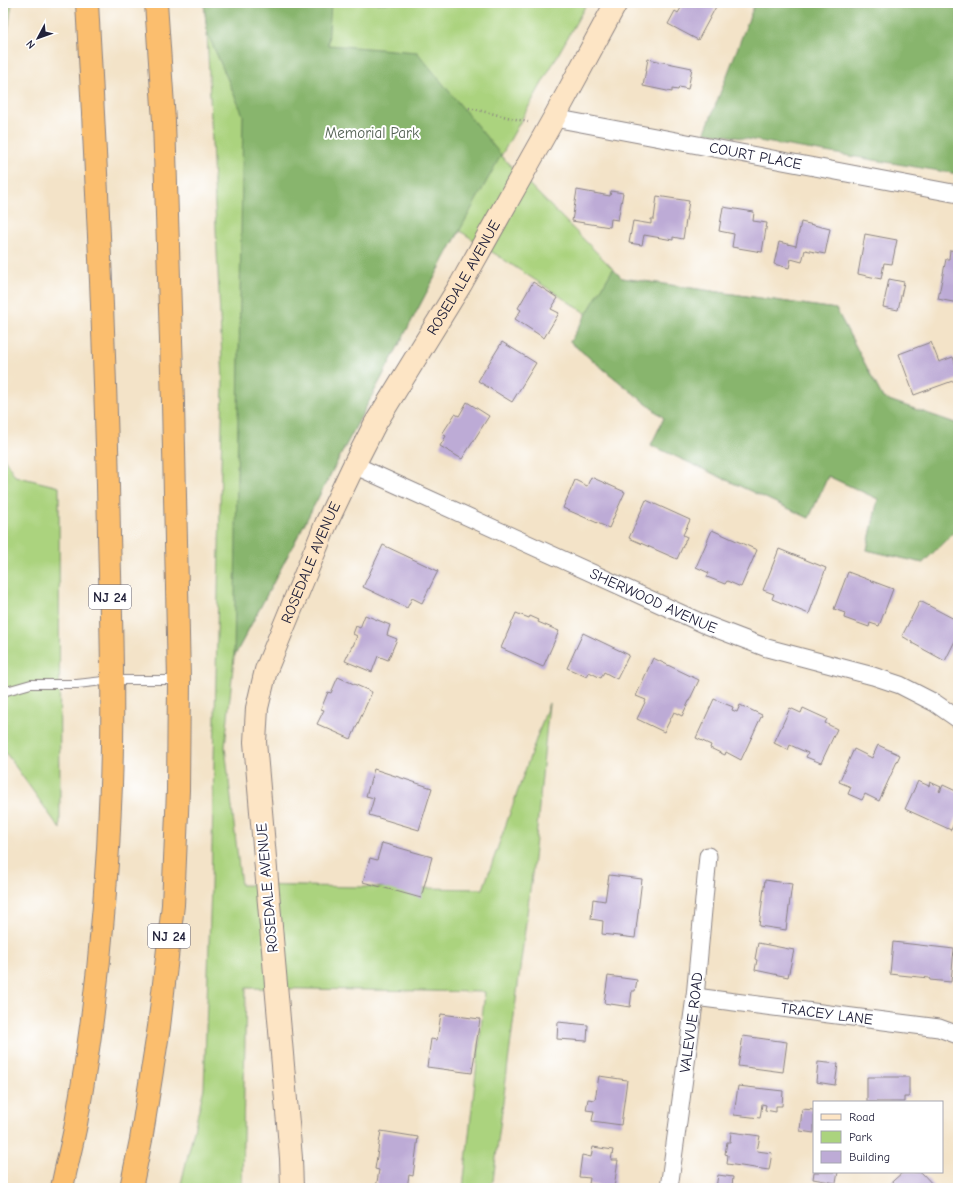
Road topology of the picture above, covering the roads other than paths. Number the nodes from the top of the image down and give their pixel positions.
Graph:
1 (87, 3) edge
2 (156, 3) edge
3 (616, 3) edge
4 (551, 123) junction
5 (958, 194) edge
6 (354, 465) junction
7 (112, 680) junction
8 (179, 680) junction
9 (3, 692) edge
10 (958, 719) edge
11 (708, 856) dead end
12 (695, 997) junction
13 (958, 1035) edge
14 (62, 1188) edge
15 (131, 1188) edge
16 (292, 1188) edge
17 (669, 1188) edge

1 - 7 highway, NJ 24
2 - 8 highway, NJ 24
3 - 4 street, ROSEDALE AVENUE
4 - 5 street, COURT PLACE
4 - 6 street, ROSEDALE AVENUE
6 - 10 street, SHERWOOD AVENUE
6 - 16 street, ROSEDALE AVENUE
7 - 8 lane
7 - 9 lane
7 - 14 highway, NJ 24
8 - 15 highway, NJ 24
11 - 12 street, VALEVUE ROAD
12 - 13 street, TRACEY LANE
12 - 17 street, VALEVUE ROAD

